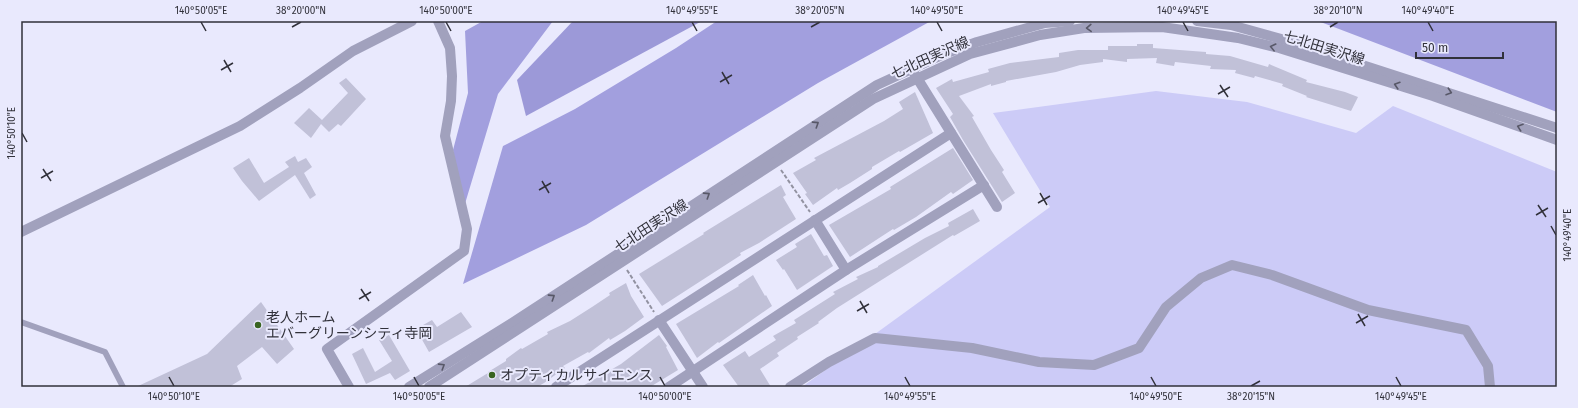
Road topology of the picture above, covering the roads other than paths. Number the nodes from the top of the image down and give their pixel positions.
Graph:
1 (412, 21) edge
2 (438, 21) edge
3 (1070, 21) edge
4 (1197, 21) edge
5 (911, 68) junction
6 (917, 78) junction
7 (1557, 128) edge
8 (951, 133) junction
9 (1557, 140) edge
10 (984, 185) junction
11 (997, 207) dead end
12 (815, 220) junction
13 (21, 232) edge
14 (846, 270) junction
15 (659, 320) junction
16 (21, 322) edge
17 (693, 371) junction
18 (123, 387) edge
19 (349, 387) edge
20 (409, 387) edge
21 (429, 387) edge
22 (556, 387) edge
23 (669, 387) edge
24 (703, 387) edge
25 (790, 387) edge
26 (1490, 387) edge

1 - 13 street
2 - 19 street
3 - 5 street
4 -> 7 street
5 - 6 street
20 -> 5 street
6 - 8 street
9 -> 6 street, 七北田実沢線
6 - 21 street, 七北田実沢線
8 - 10 street
8 - 12 street
10 - 11 street
10 - 14 street
12 - 14 street
12 - 15 street
14 - 17 street
15 - 17 street
15 - 22 street
16 - 18 lane
17 - 23 street
17 - 24 street
25 - 26 street

